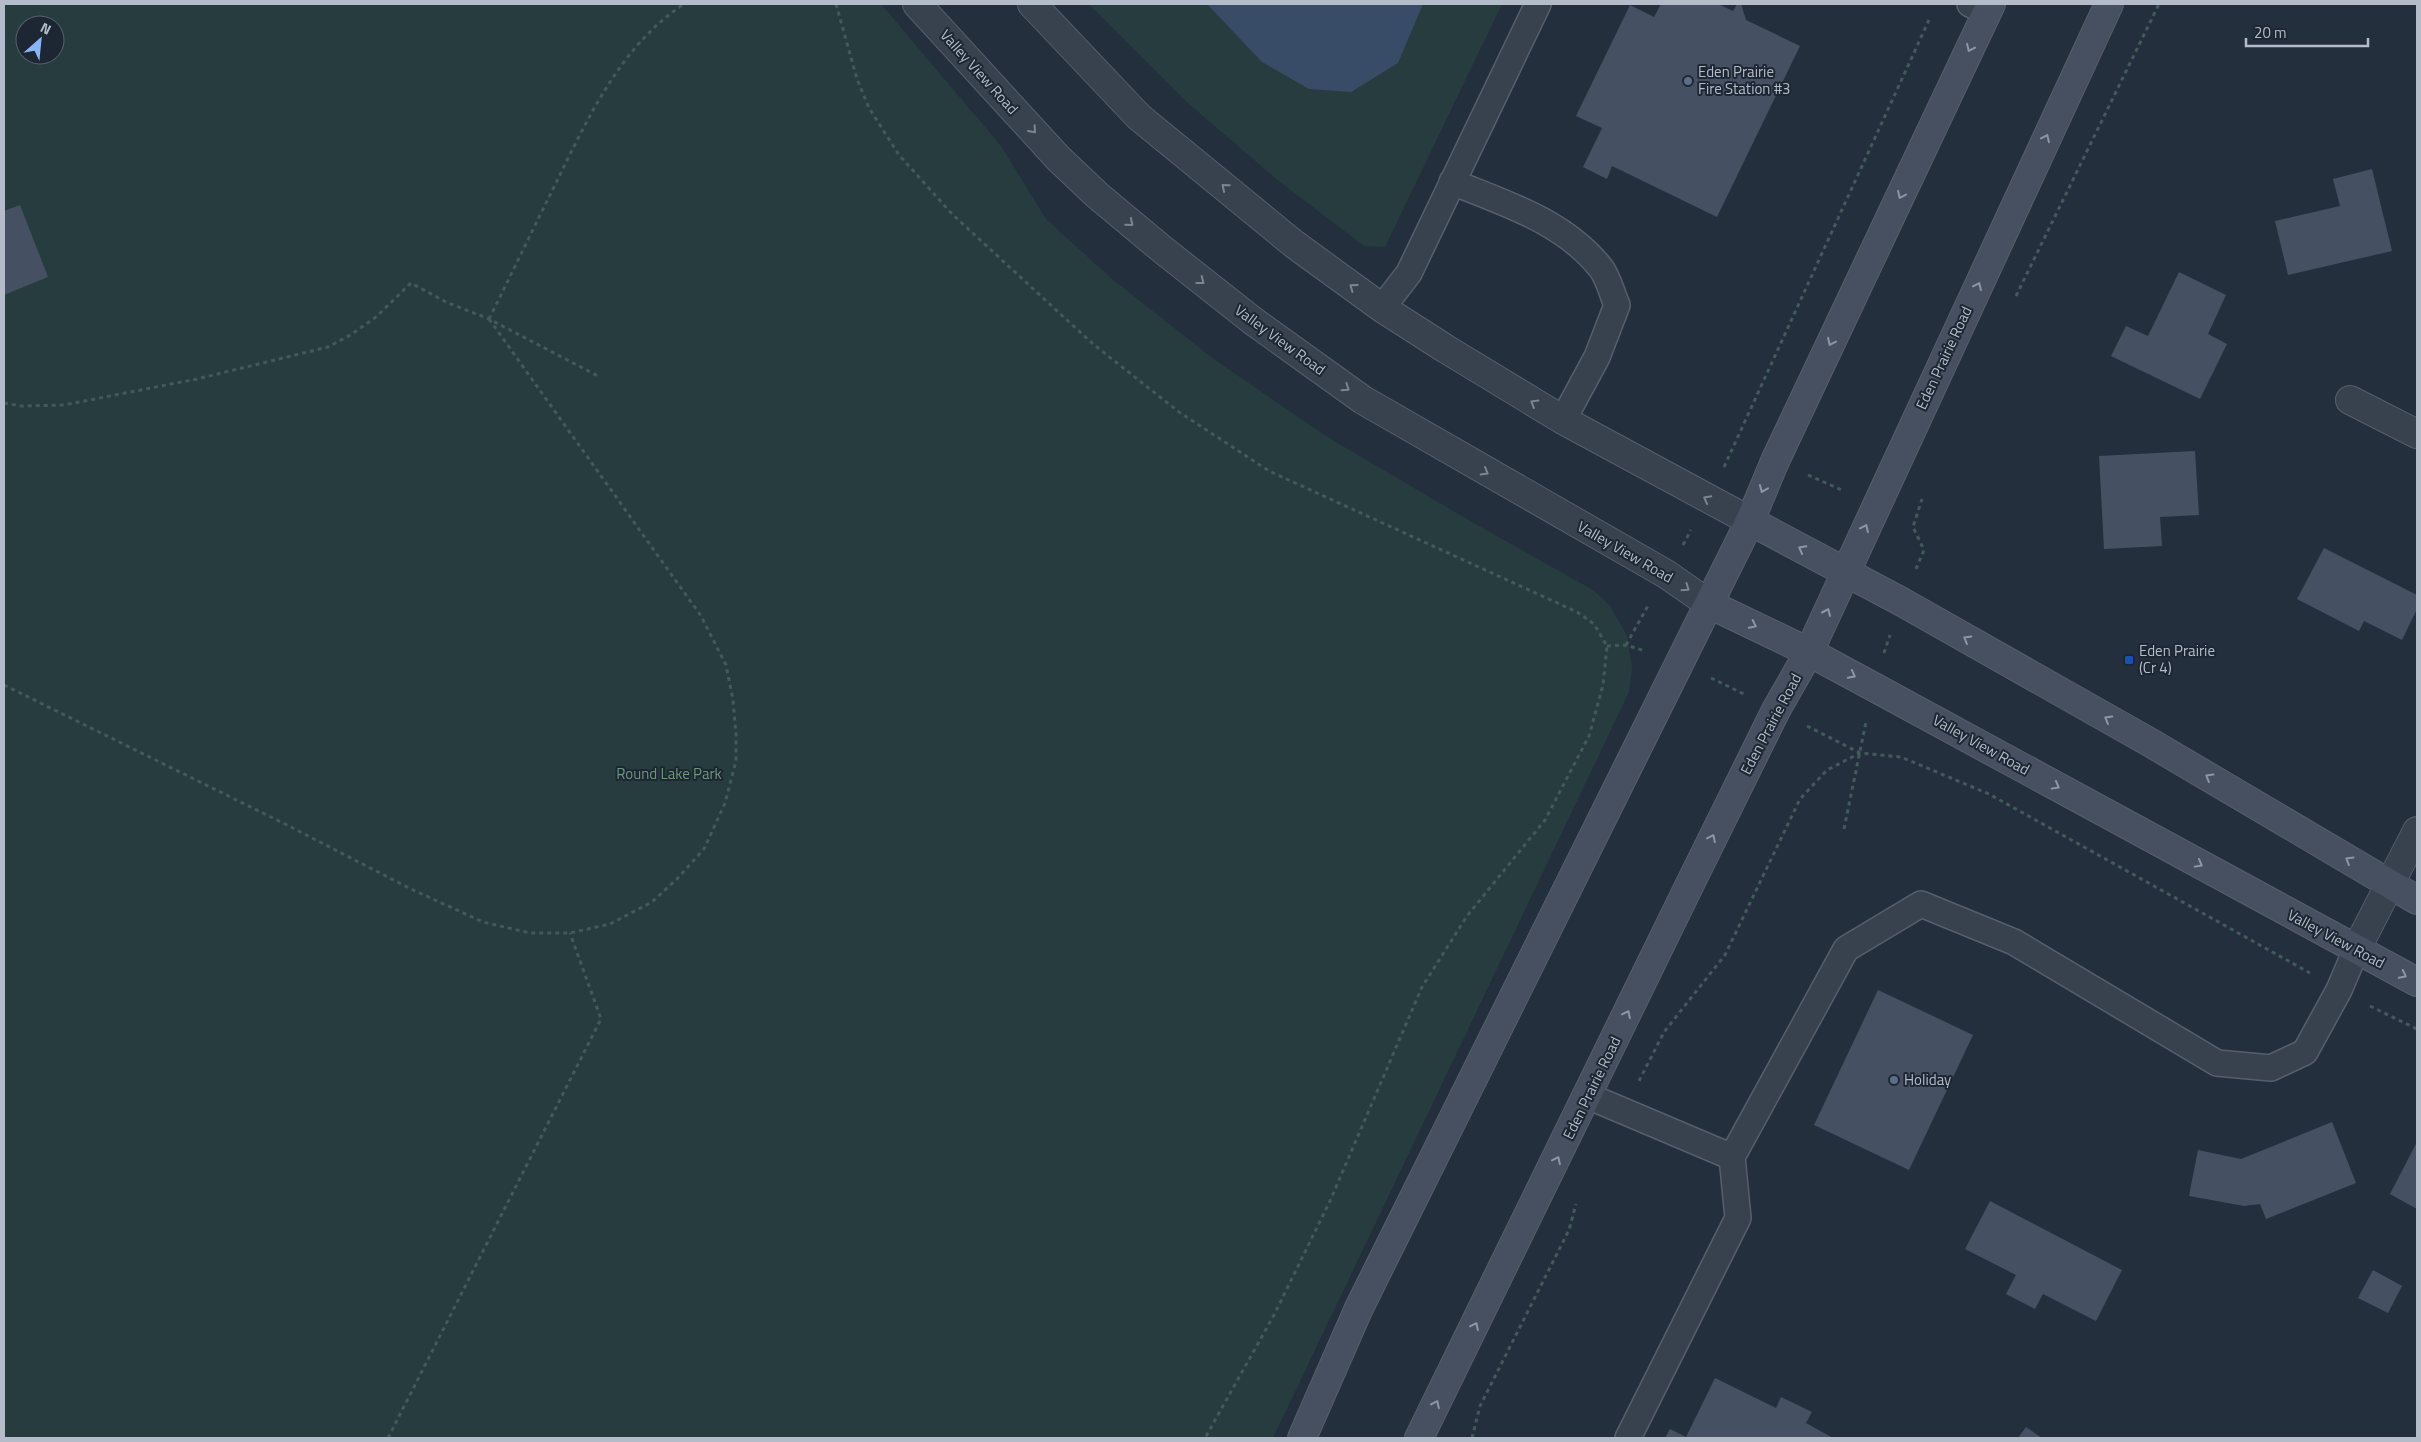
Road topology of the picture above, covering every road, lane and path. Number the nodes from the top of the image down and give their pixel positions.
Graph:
1 (684, 4) edge
2 (836, 4) edge
3 (917, 4) edge
4 (1032, 4) edge
5 (1538, 4) edge
6 (2109, 4) edge
7 (2159, 4) edge
8 (1982, 6) edge
9 (1929, 20) dead end
10 (1452, 182) junction
11 (2015, 297) dead end
12 (1382, 308) junction
13 (489, 319) junction
14 (598, 376) dead end
15 (2350, 400) dead end
16 (4, 403) edge
17 (1563, 420) junction
18 (2417, 434) edge
19 (1733, 447) junction
20 (1775, 460) junction
21 (1924, 492) dead end
22 (1708, 499) junction
23 (1875, 506) junction
24 (1750, 521) junction
25 (1912, 527) junction
26 (1844, 572) junction
27 (1666, 574) junction
28 (1902, 602) junction
29 (1709, 604) junction
30 (1626, 645) junction
31 (1607, 646) junction
32 (1809, 652) junction
33 (1679, 662) junction
34 (4, 685) edge
35 (1872, 686) junction
36 (1776, 710) junction
37 (1860, 753) junction
38 (1844, 829) dead end
39 (2417, 831) edge
40 (2391, 885) junction
41 (2417, 900) edge
42 (570, 933) junction
43 (2356, 950) junction
44 (2417, 982) edge
45 (2339, 990) junction
46 (2417, 1029) edge
47 (1588, 1096) junction
48 (1732, 1157) junction
49 (388, 1438) edge
50 (1205, 1438) edge
51 (1302, 1438) edge
52 (1419, 1438) edge
53 (1628, 1438) edge

1 - 13 path
2 - 31 path
3 -> 27 street, Valley View Road
12 -> 4 street
5 - 10 lane
23 -> 6 main road, Eden Prairie Road
7 - 11 path
8 -> 20 main road
9 - 19 path
10 - 12 lane
10 - 17 lane
17 -> 12 street
13 - 14 path
13 - 16 path
13 - 42 path
15 - 18 street
22 -> 17 street
19 - 20 path
19 - 22 path
20 - 23 path
20 -> 24 main road
21 - 25 path
22 - 24 street
22 - 27 path
23 - 25 path
26 -> 23 main road, Eden Prairie Road
26 -> 24 main road
24 - 29 main road
25 - 28 path
26 - 28 main road
32 -> 26 main road, Eden Prairie Road
27 -> 29 street, Valley View Road
27 - 30 path
28 - 35 path
40 -> 28 main road
29 -> 32 main road, Valley View Road
29 - 33 main road
30 - 31 path
30 - 33 path
31 - 50 path
32 -> 35 main road, Valley View Road
32 - 36 main road, Eden Prairie Road
33 - 36 path
33 - 51 main road
34 - 42 path
35 - 37 path
35 -> 43 main road, Valley View Road
36 - 37 path
47 -> 36 main road, Eden Prairie Road
37 - 38 path
37 - 45 path
39 - 40 street
40 - 41 main road
40 - 43 street
42 - 49 path
43 -> 44 main road, Valley View Road
43 - 45 lane
45 - 46 path
45 - 48 lane
47 - 48 lane
52 -> 47 main road, Eden Prairie Road
48 - 53 lane

